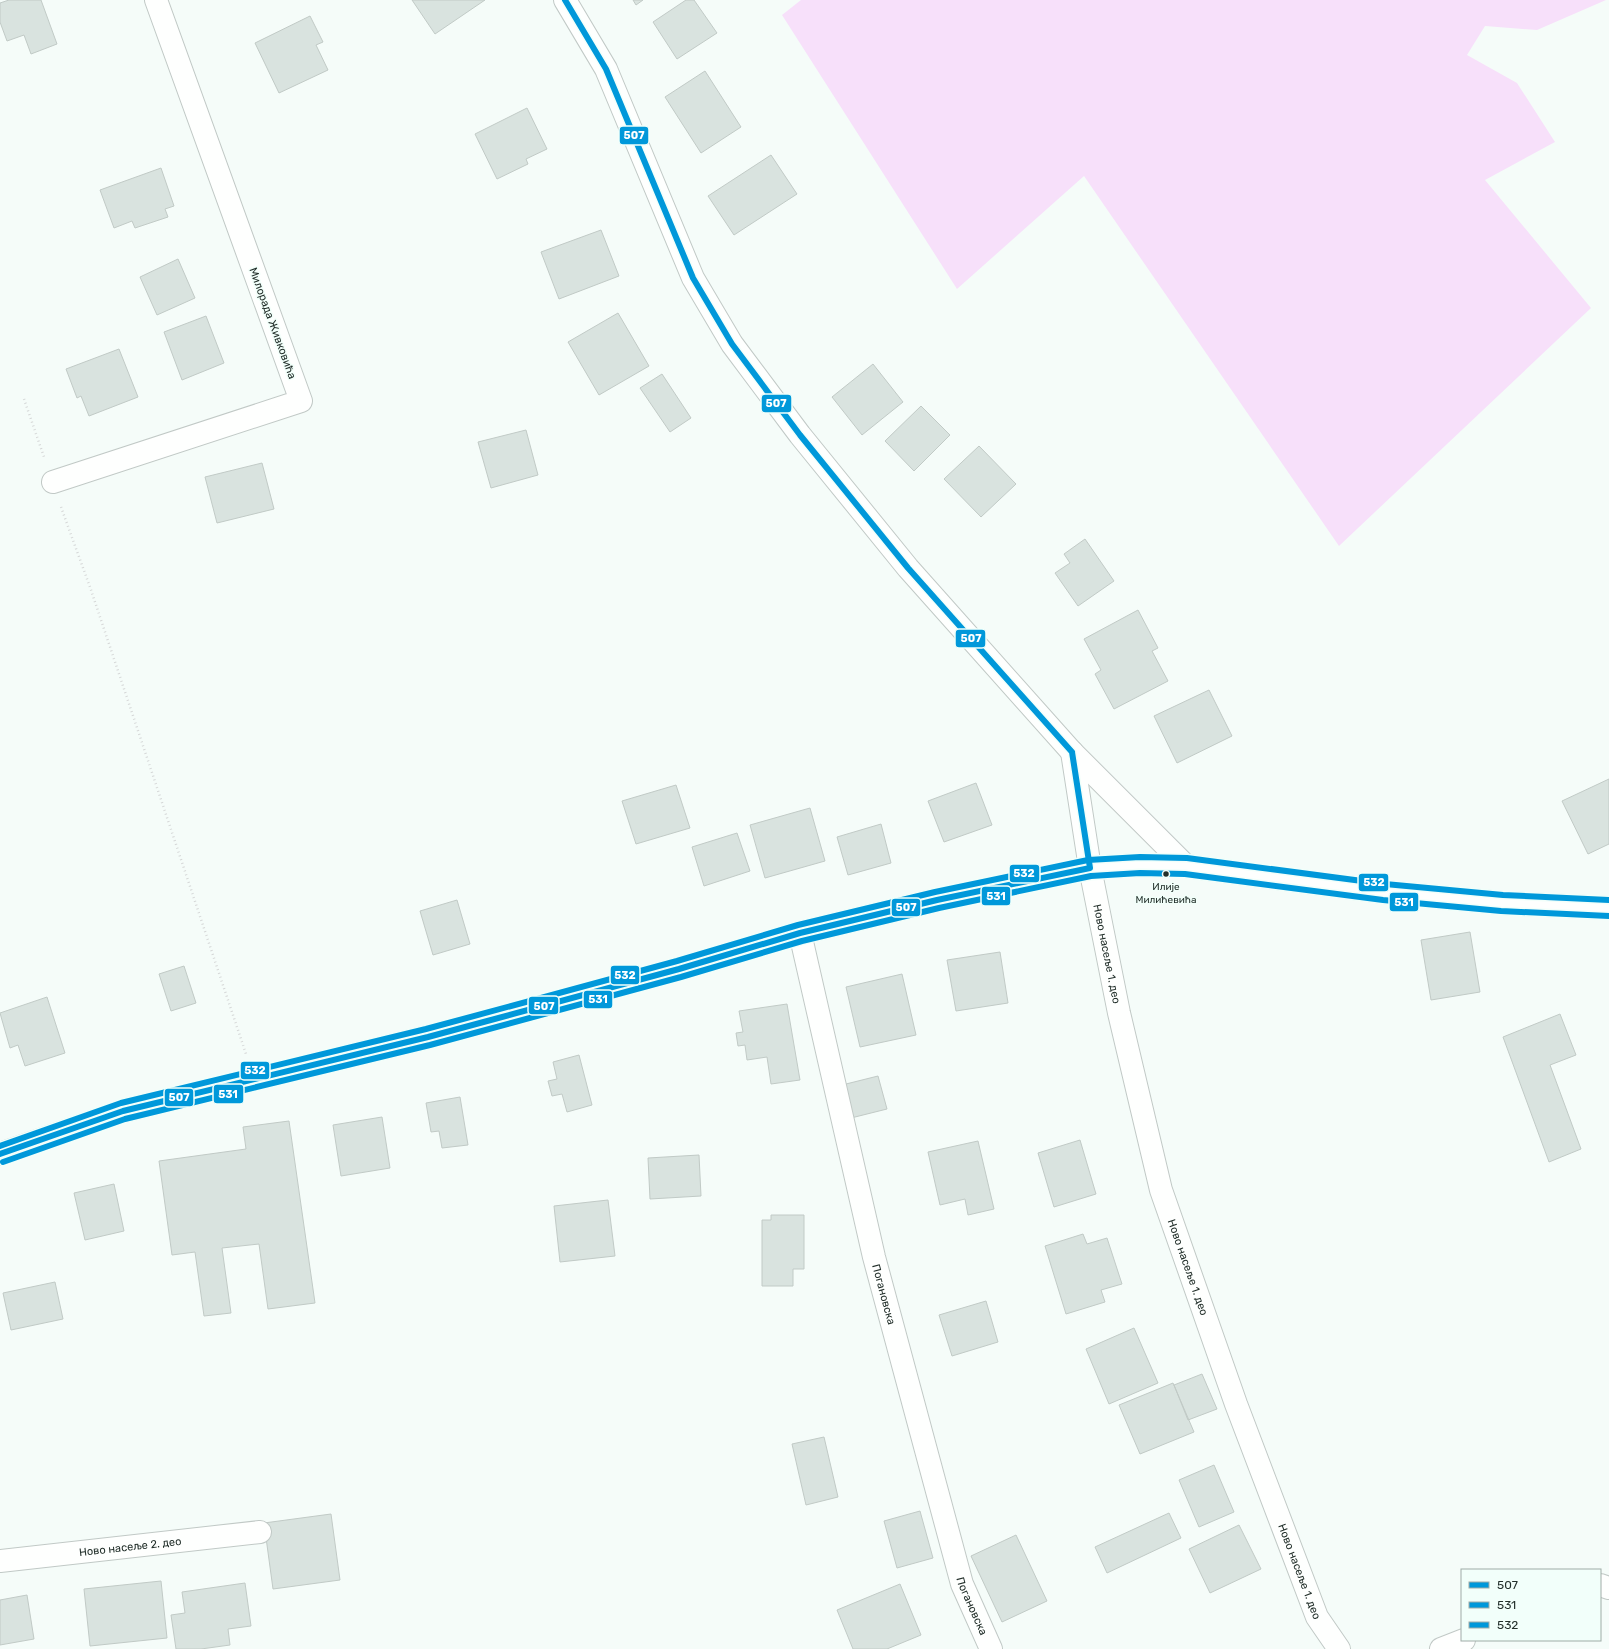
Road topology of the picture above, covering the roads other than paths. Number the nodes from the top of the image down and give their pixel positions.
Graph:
1 (156, 0) edge
2 (565, 0) edge
3 (53, 482) road end
4 (1072, 752) junction
5 (1186, 866) junction
6 (1090, 868) junction
7 (1609, 908) edge
8 (800, 933) junction
9 (0, 1154) edge
10 (260, 1532) dead end
11 (0, 1561) edge
12 (1461, 1641) edge
13 (991, 1649) edge
14 (1339, 1649) edge
15 (1441, 1649) edge

1 - 3 street, Милорада Живковића
2 - 4 street
4 - 5 street
4 - 6 street, Ново насеље 1. део
5 - 6 street
5 - 7 street
6 - 8 street
6 - 14 street, Ново насеље 1. део
8 - 9 street
8 - 13 street, Погановска
10 - 11 street, Ново насеље 2. део
12 - 15 street

